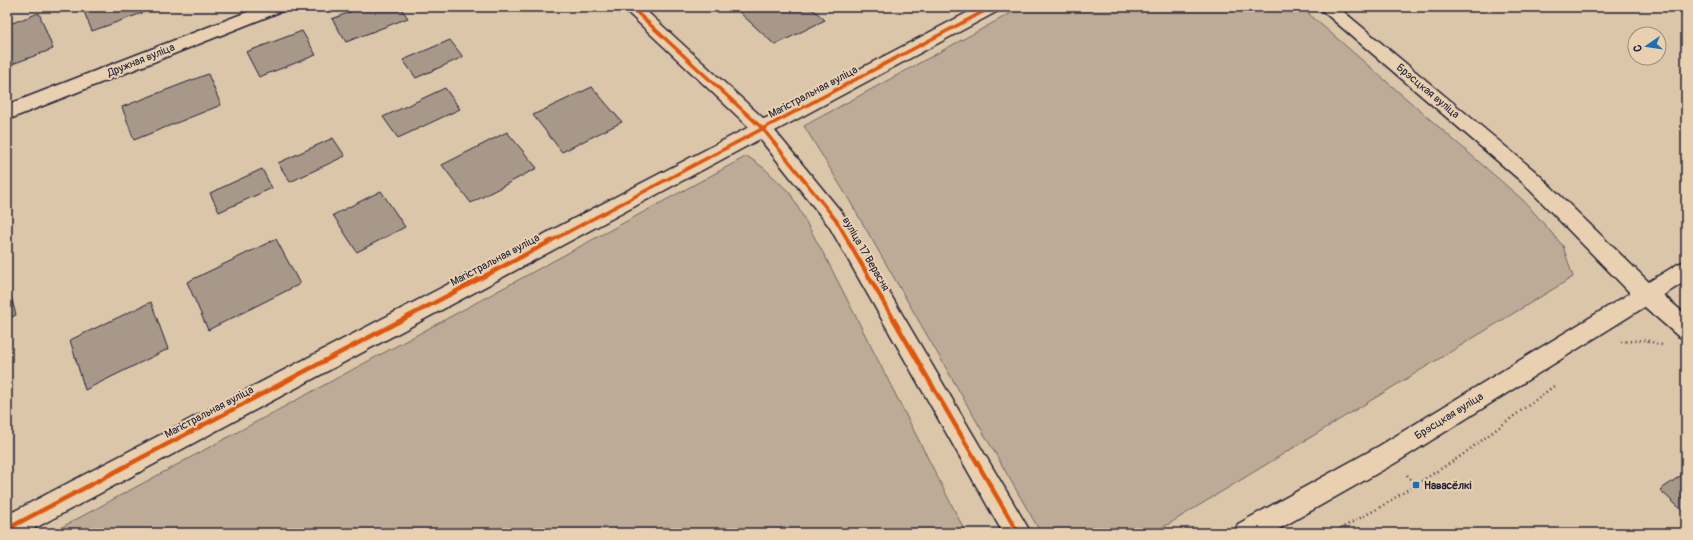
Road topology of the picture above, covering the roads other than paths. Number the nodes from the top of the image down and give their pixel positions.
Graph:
1 (276, 7) edge
2 (631, 7) edge
3 (992, 7) edge
4 (1327, 7) edge
5 (7, 113) edge
6 (763, 128) junction
7 (1686, 270) edge
8 (1646, 294) junction
9 (1685, 329) edge
10 (7, 529) edge
11 (1018, 533) edge
12 (1247, 533) edge

1 - 5 street, Дружная вуліца
2 - 6 street, вуліца 17 Верасня
3 - 6 street, Магістральная вуліца
4 - 8 street, Брэсцкая вуліца
6 - 10 street, Магістральная вуліца
6 - 11 street, вуліца 17 Верасня
7 - 8 street, Брэсцкая вуліца
8 - 9 street
8 - 12 street, Брэсцкая вуліца

